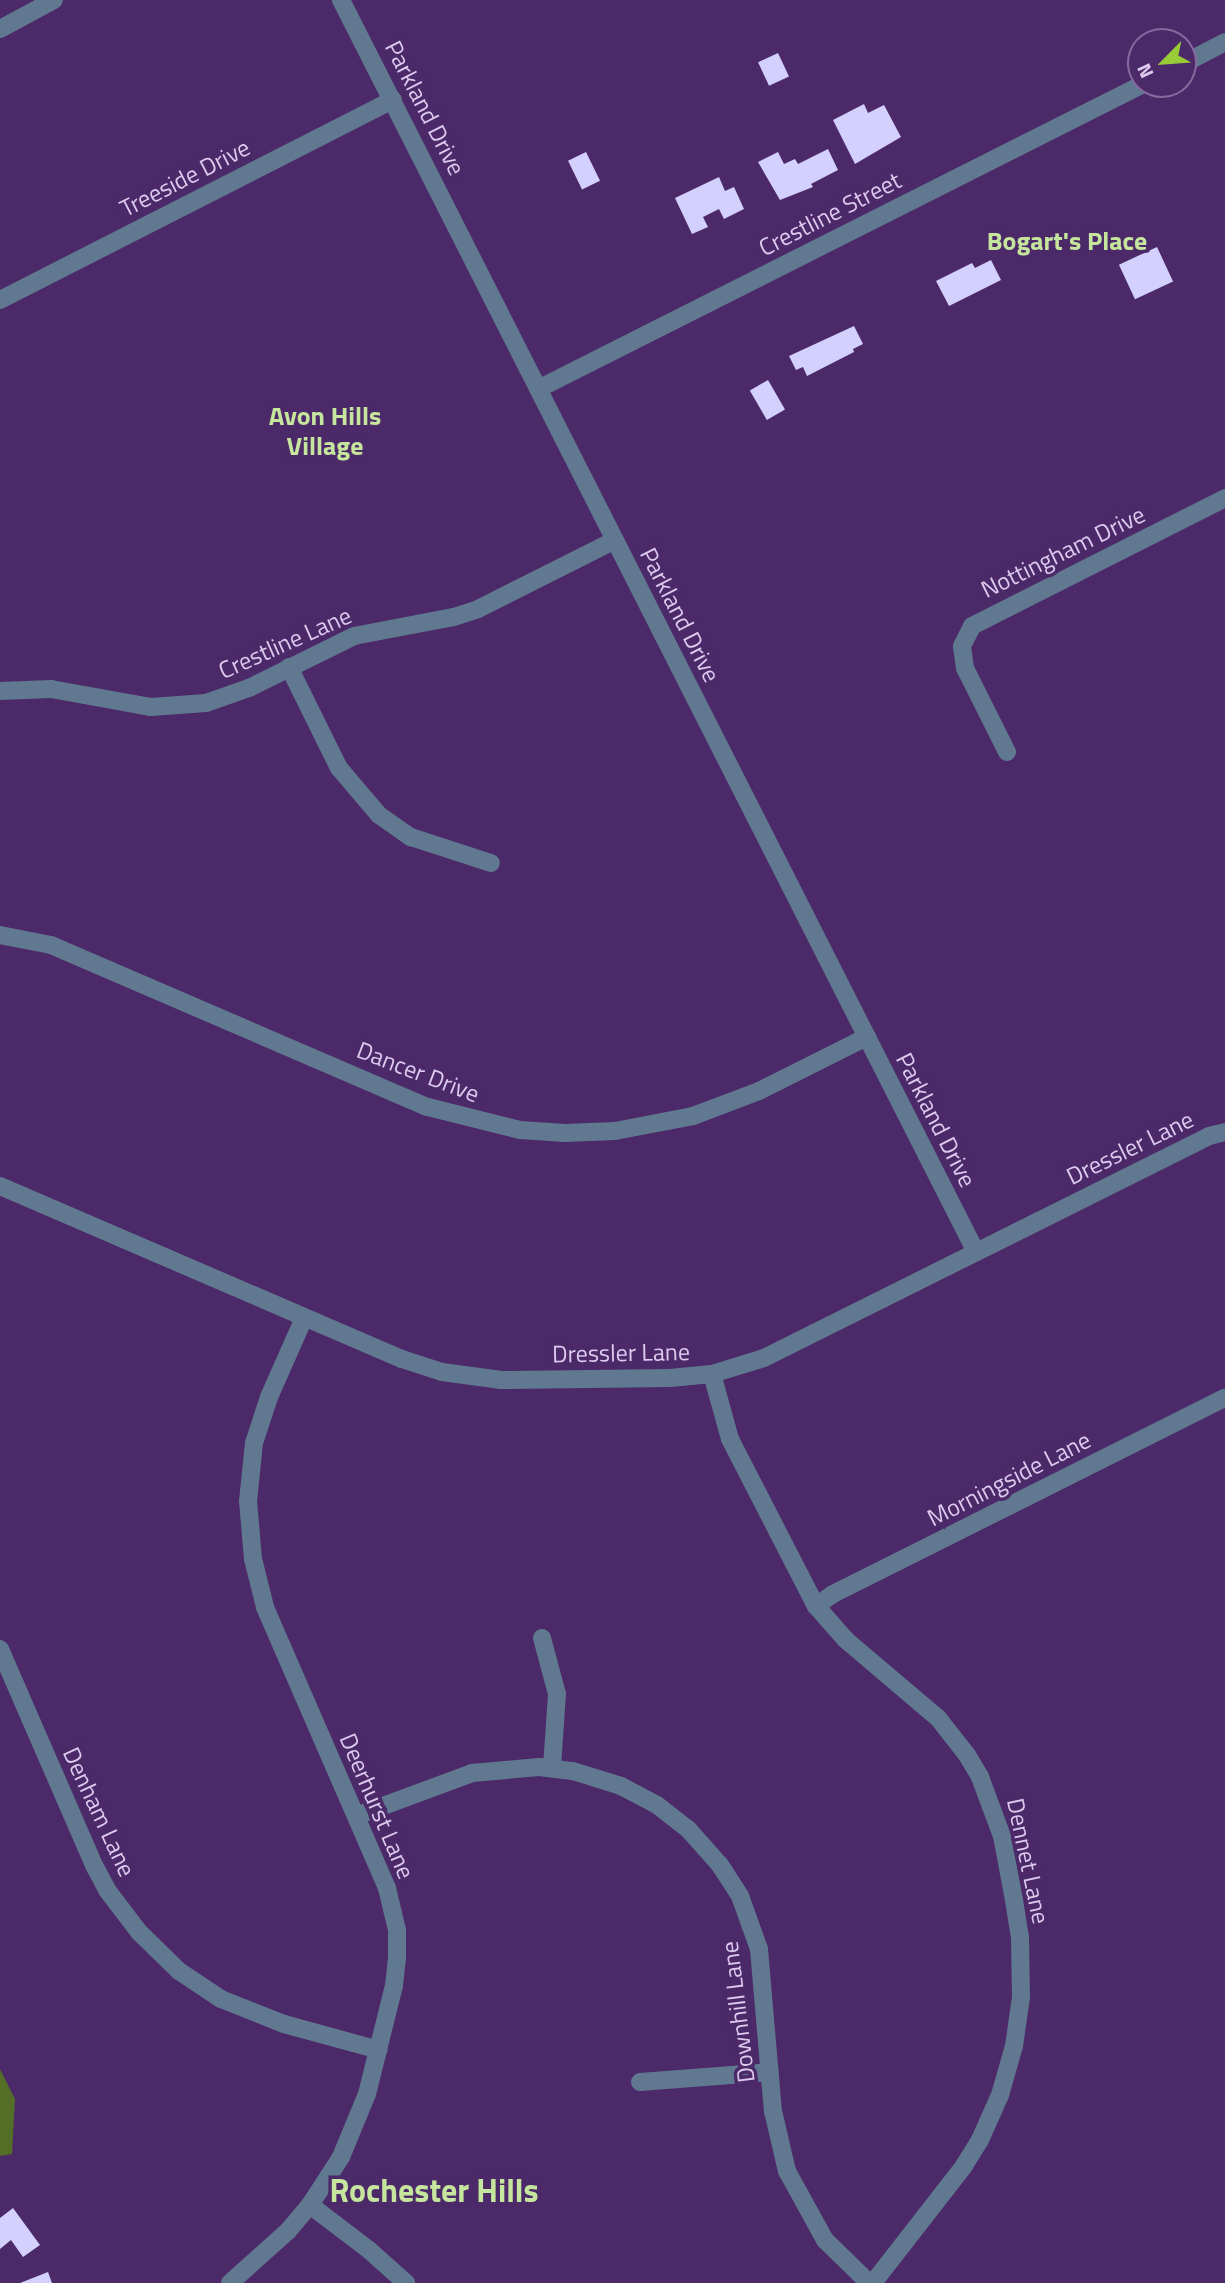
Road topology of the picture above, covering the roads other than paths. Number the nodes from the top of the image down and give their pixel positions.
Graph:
1 (54, 0) edge
2 (341, 0) edge
3 (0, 29) edge
4 (1225, 42) edge
5 (1197, 57) edge
6 (1127, 92) edge
7 (393, 100) junction
8 (0, 300) edge
9 (540, 388) junction
10 (1225, 498) edge
11 (615, 540) junction
12 (289, 667) junction
13 (0, 691) edge
14 (1007, 752) dead end
15 (491, 863) dead end
16 (0, 935) edge
17 (867, 1037) junction
18 (1225, 1132) edge
19 (0, 1186) edge
20 (976, 1252) junction
21 (304, 1318) junction
22 (712, 1374) junction
23 (1225, 1398) edge
24 (816, 1606) junction
25 (542, 1638) dead end
26 (0, 1649) edge
27 (552, 1768) junction
28 (356, 1816) junction
29 (379, 2050) junction
30 (770, 2072) junction
31 (639, 2082) dead end
32 (310, 2205) junction
33 (230, 2283) edge
34 (406, 2283) edge
35 (871, 2283) edge

1 - 3 street
2 - 7 street, Parkland Drive
4 - 5 street
6 - 9 street, Crestline Street
7 - 8 street, Treeside Drive
7 - 9 street, Parkland Drive
9 - 11 street, Parkland Drive
10 - 14 street, Nottingham Drive
11 - 12 street, Crestline Lane
11 - 17 street, Parkland Drive
12 - 13 street, Crestline Lane
12 - 15 street
16 - 17 street, Dancer Drive
17 - 20 street, Parkland Drive
18 - 20 street, Dressler Lane
19 - 21 street, Dressler Lane
20 - 22 street, Dressler Lane
21 - 22 street, Dressler Lane
21 - 28 street, Deerhurst Lane
22 - 24 street, Dennet Lane
23 - 24 street, Morningside Lane
24 - 35 street, Dennet Lane
25 - 27 street
26 - 29 street, Denham Lane
27 - 28 street, Downhill Lane
27 - 30 street, Downhill Lane
28 - 29 street, Deerhurst Lane
29 - 32 street, Deerhurst Lane
30 - 31 street
30 - 35 street, Downhill Lane
32 - 33 street, Deerhurst Lane
32 - 34 street

